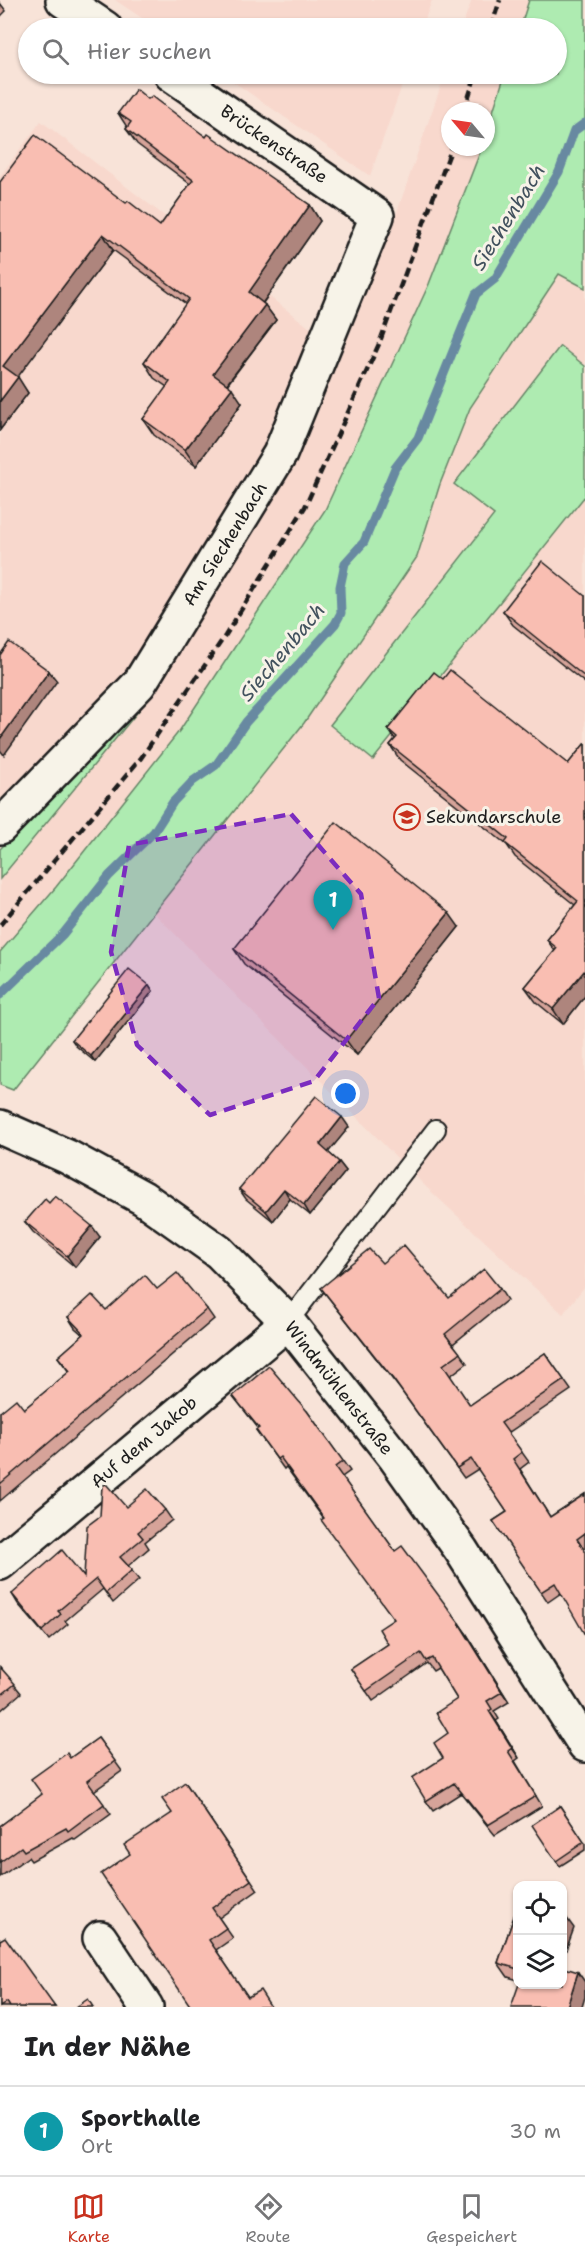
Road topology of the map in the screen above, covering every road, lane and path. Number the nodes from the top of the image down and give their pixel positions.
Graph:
1 (63, 0) edge
2 (90, 18) edge
3 (186, 84) edge
4 (377, 216) joint
5 (0, 827) edge
6 (0, 1127) edge
7 (436, 1128) dead end
8 (288, 1322) junction
9 (0, 1563) edge
10 (585, 1745) edge
11 (100, 1938) dead end
12 (146, 2007) edge

1 - 2 street
3 - 4 street, Brückenstraße
4 - 5 street, Am Siechenbach
6 - 8 street, Windmühlenstraße
7 - 8 lane
8 - 9 street, Auf dem Jakob
8 - 10 street, Windmühlenstraße
11 - 12 street

